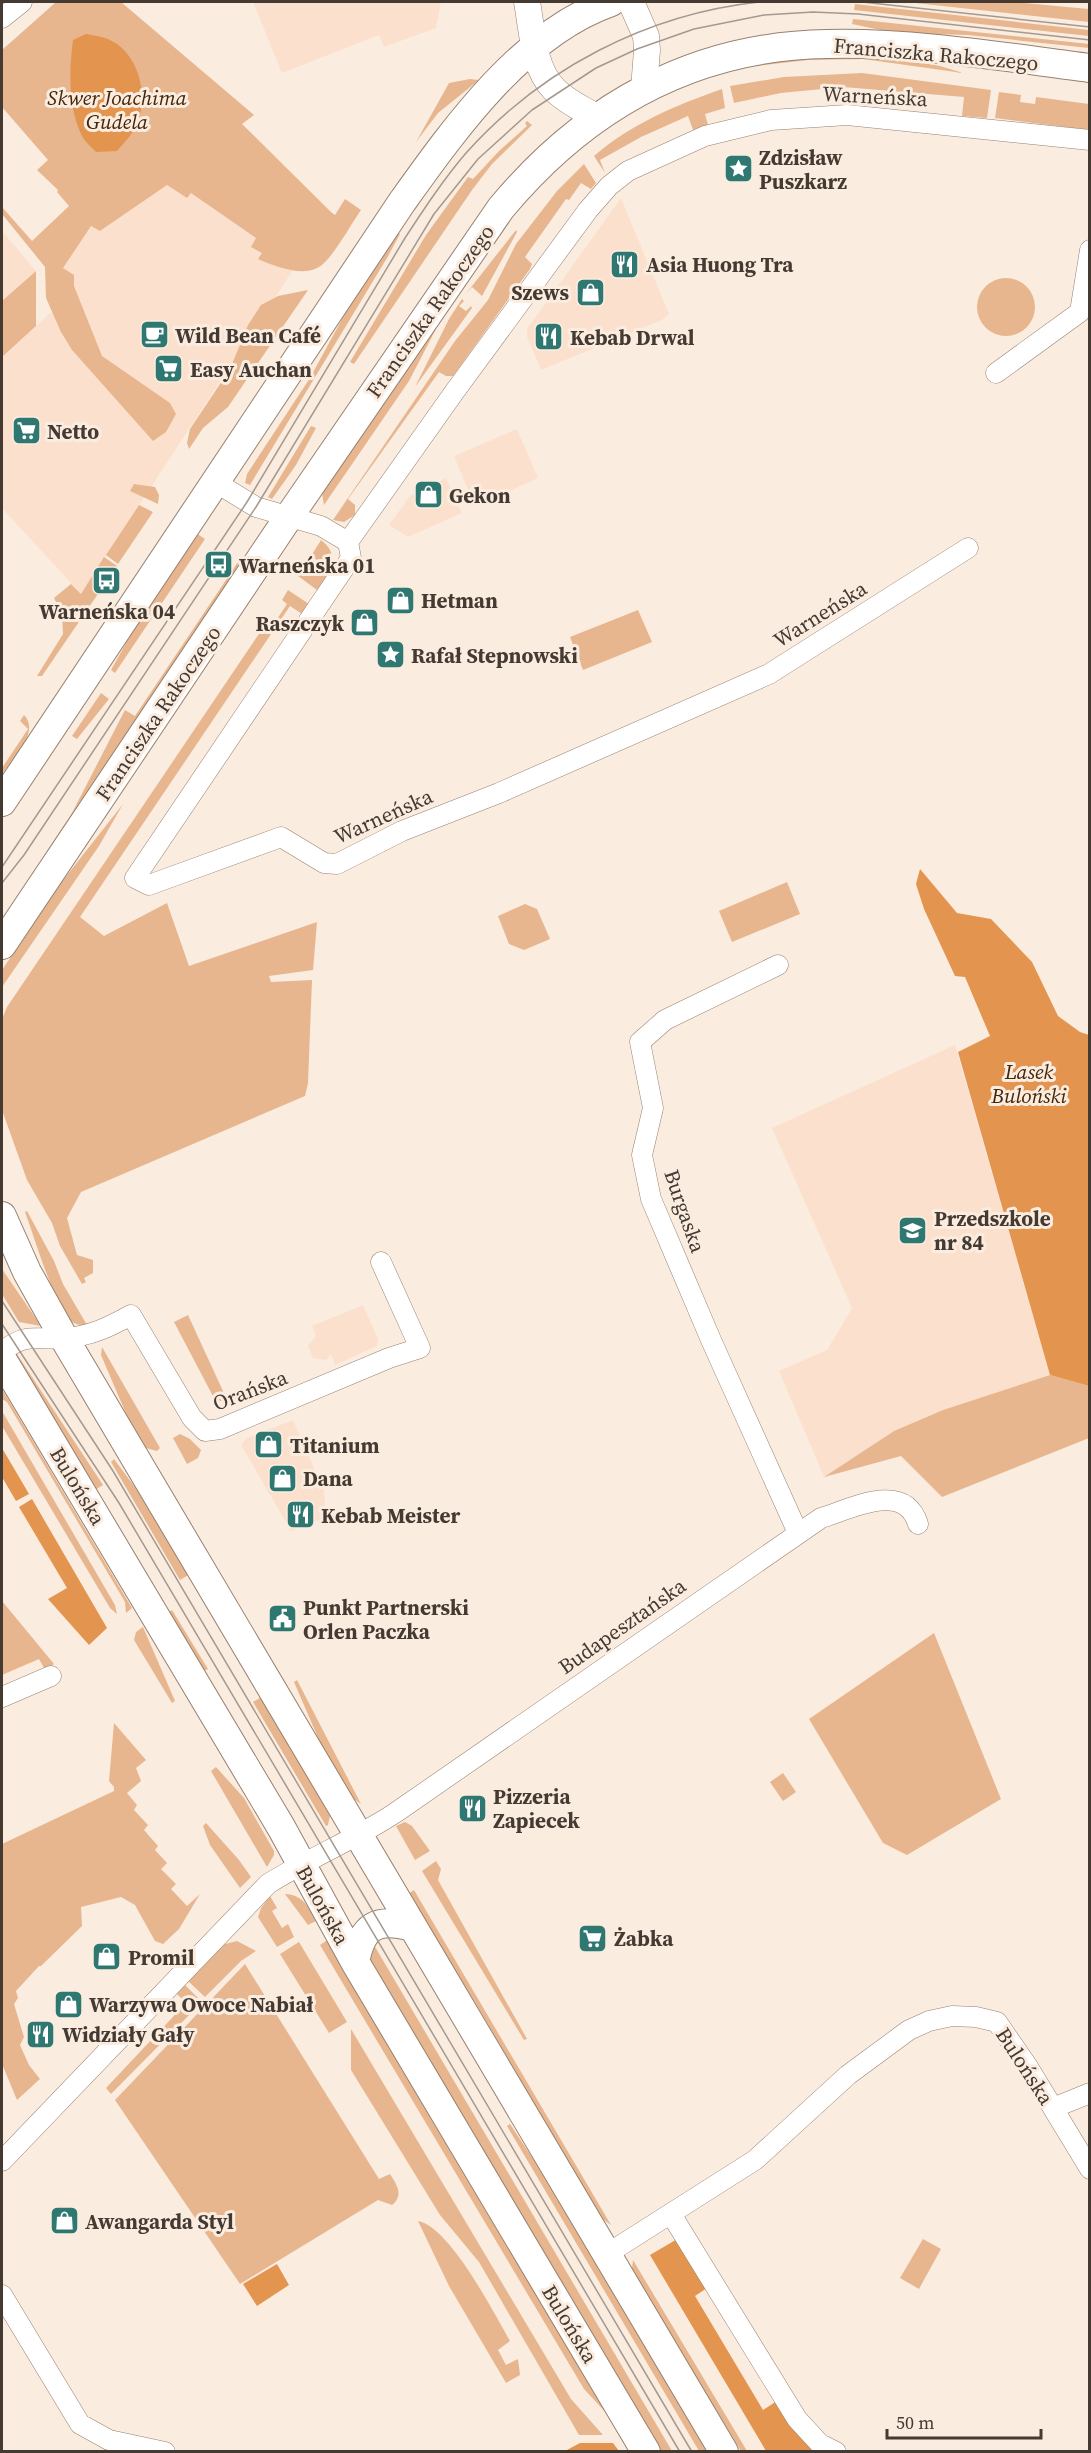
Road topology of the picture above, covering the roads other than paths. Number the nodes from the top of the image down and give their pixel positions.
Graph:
1 (22, 2) edge
2 (527, 2) edge
3 (611, 2) edge
4 (631, 2) edge
5 (2, 18) edge
6 (533, 49) junction
7 (1089, 68) edge
8 (644, 89) junction
9 (596, 117) junction
10 (1089, 140) edge
11 (1089, 250) edge
12 (996, 373) dead end
13 (215, 482) junction
14 (288, 518) junction
15 (348, 542) junction
16 (968, 548) dead end
17 (2, 802) edge
18 (2, 945) edge
19 (778, 965) dead end
20 (2, 1216) edge
21 (381, 1262) dead end
22 (64, 1338) junction
23 (2, 1351) edge
24 (2, 1359) edge
25 (918, 1524) dead end
26 (798, 1533) junction
27 (51, 1676) dead end
28 (2, 1697) edge
29 (358, 1835) junction
30 (301, 1864) junction
31 (412, 1928) junction
32 (355, 1962) junction
33 (1089, 2093) edge
34 (1053, 2108) junction
35 (2, 2162) edge
36 (1089, 2169) edge
37 (671, 2214) junction
38 (607, 2254) junction
39 (2, 2295) edge
40 (165, 2451) edge
41 (646, 2451) edge
42 (724, 2451) edge
43 (837, 2451) edge

1 - 5 street
2 - 6 street
3 - 6 main road
4 - 8 street
6 - 9 street
6 - 13 main road
7 - 8 main road, Franciszka Rakoczego
8 - 9 main road, Franciszka Rakoczego
9 - 14 main road, Franciszka Rakoczego
10 - 15 street, Warneńska
11 - 12 street
13 - 14 street
13 - 17 main road
14 - 15 street
14 - 18 main road, Franciszka Rakoczego
15 - 16 street, Warneńska
19 - 26 street, Burgaska
20 - 22 main road
21 - 22 street, Orańska
22 - 23 street
22 - 29 main road
24 - 30 main road, Bulońska
25 - 26 street, Budapesztańska
26 - 29 street, Budapesztańska
27 - 28 street
29 - 30 street, Budapesztańska
29 - 31 main road
30 - 32 main road, Bulońska
30 - 35 street, Budapesztańska
31 - 32 main road
31 - 38 main road
32 - 41 main road, Bulońska
33 - 34 street
34 - 36 street, Bulońska
34 - 37 street, Bulońska
37 - 38 street, Bulońska
37 - 43 street
38 - 42 main road
39 - 40 street

